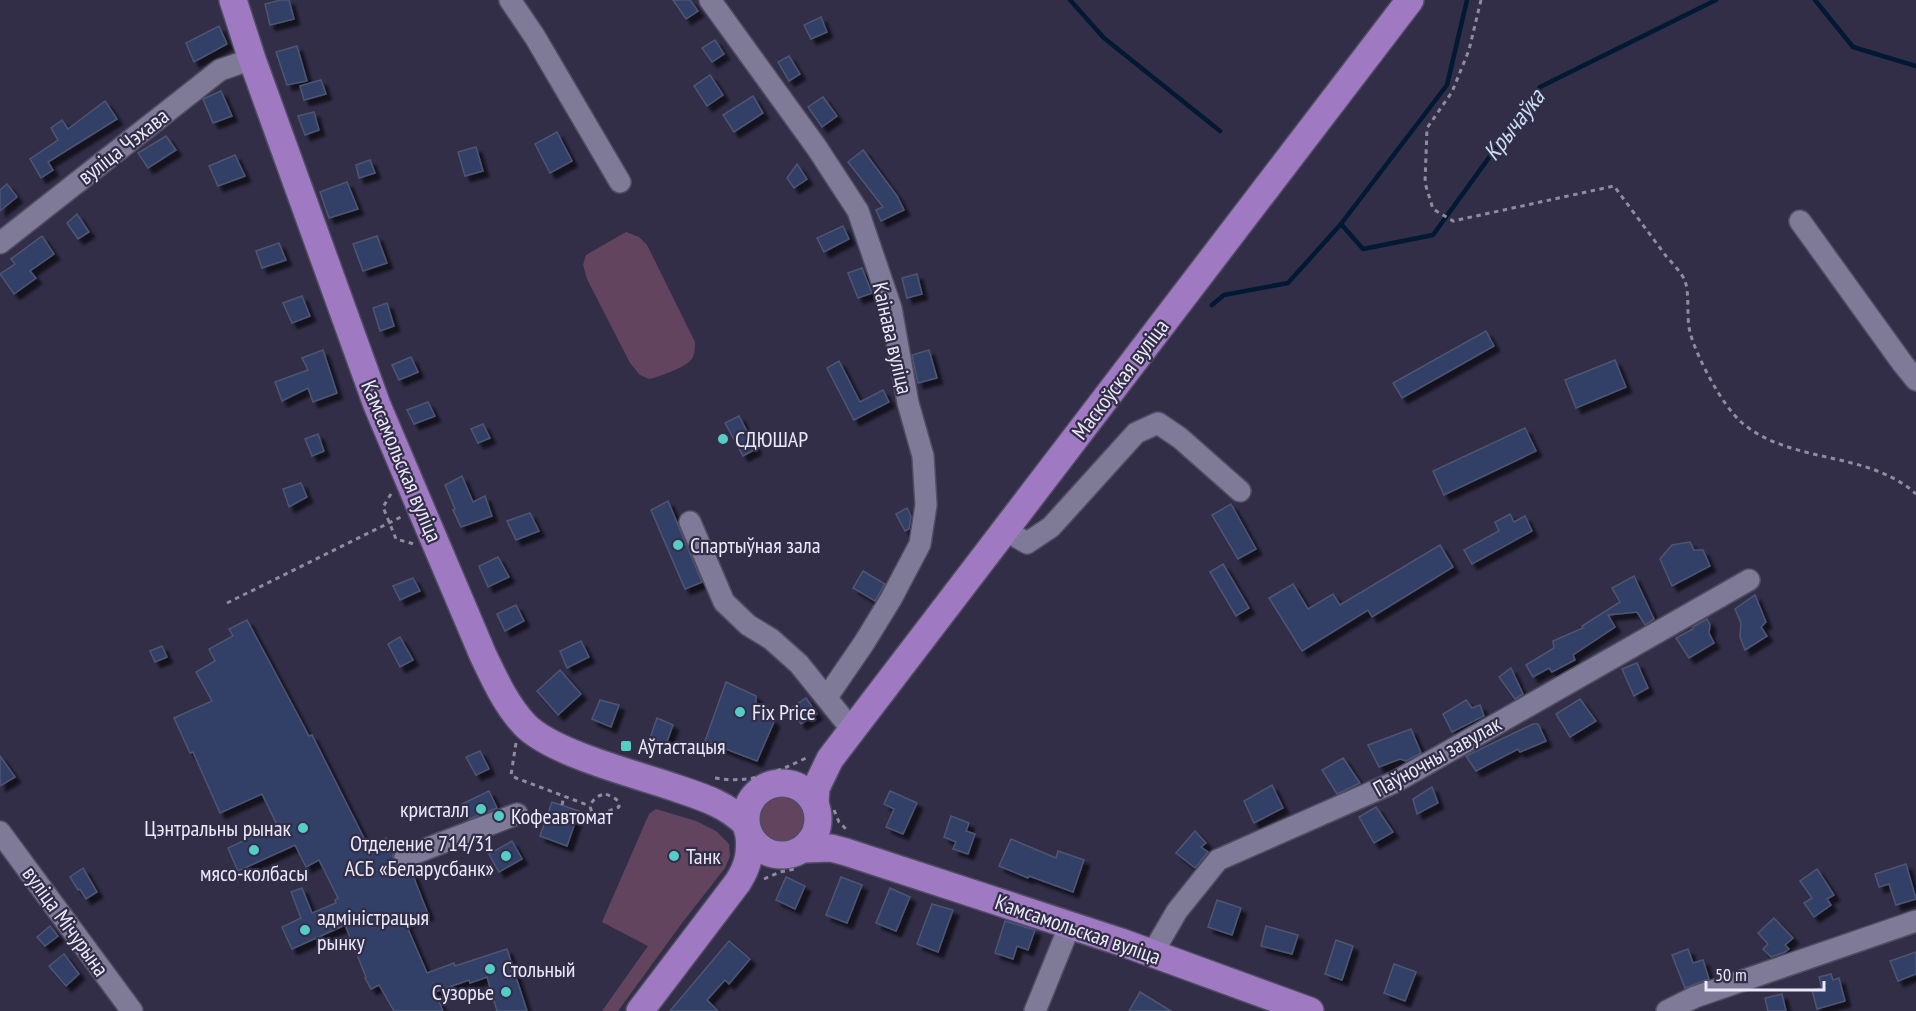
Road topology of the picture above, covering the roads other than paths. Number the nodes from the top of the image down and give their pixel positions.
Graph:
1 (234, 0) edge
2 (510, 0) edge
3 (710, 0) edge
4 (1410, 0) edge
5 (252, 59) junction
6 (620, 182) dead end
7 (1800, 221) dead end
8 (0, 243) edge
9 (1916, 380) edge
10 (1240, 491) dead end
11 (690, 522) dead end
12 (1005, 530) junction
13 (1749, 580) dead end
14 (827, 698) junction
15 (852, 730) junction
16 (830, 759) junction
17 (771, 787) junction
18 (708, 799) junction
19 (816, 809) junction
20 (518, 814) dead end
21 (747, 829) junction
22 (0, 831) edge
23 (794, 852) junction
24 (846, 852) junction
25 (405, 857) dead end
26 (738, 882) junction
27 (1916, 921) edge
28 (1070, 925) junction
29 (1152, 954) junction
30 (132, 1011) edge
31 (640, 1011) edge
32 (1035, 1011) edge
33 (1310, 1011) edge
34 (1666, 1011) edge

1 - 5 main road, Камсамольская вуліца
2 - 6 street
3 - 14 street, Каінава вуліца
4 - 12 main road, Маскоўская вуліца
5 - 8 street, вуліца Чэхава
5 - 18 main road, Камсамольская вуліца
7 - 9 street
10 - 12 street
11 - 14 street
12 - 15 main road, Маскоўская вуліца
13 - 29 street, Паўночны завулак
14 - 15 street
15 - 16 main road, Маскоўская вуліца
16 - 17 main road, Маскоўская вуліца
16 - 19 main road, Маскоўская вуліца
17 - 18 main road, Камсамольская вуліца
17 - 19 main road
17 - 21 main road
18 - 21 main road, Камсамольская вуліца
19 - 23 main road
19 - 24 main road, Камсамольская вуліца
20 - 25 street
21 - 23 main road
21 - 26 main road
22 - 30 street, вуліца Мічурына
23 - 24 main road, Камсамольская вуліца
23 - 26 main road
24 - 28 main road, Камсамольская вуліца
26 - 31 main road
27 - 34 street
28 - 29 main road, Камсамольская вуліца
28 - 32 street
29 - 33 main road, Камсамольская вуліца

